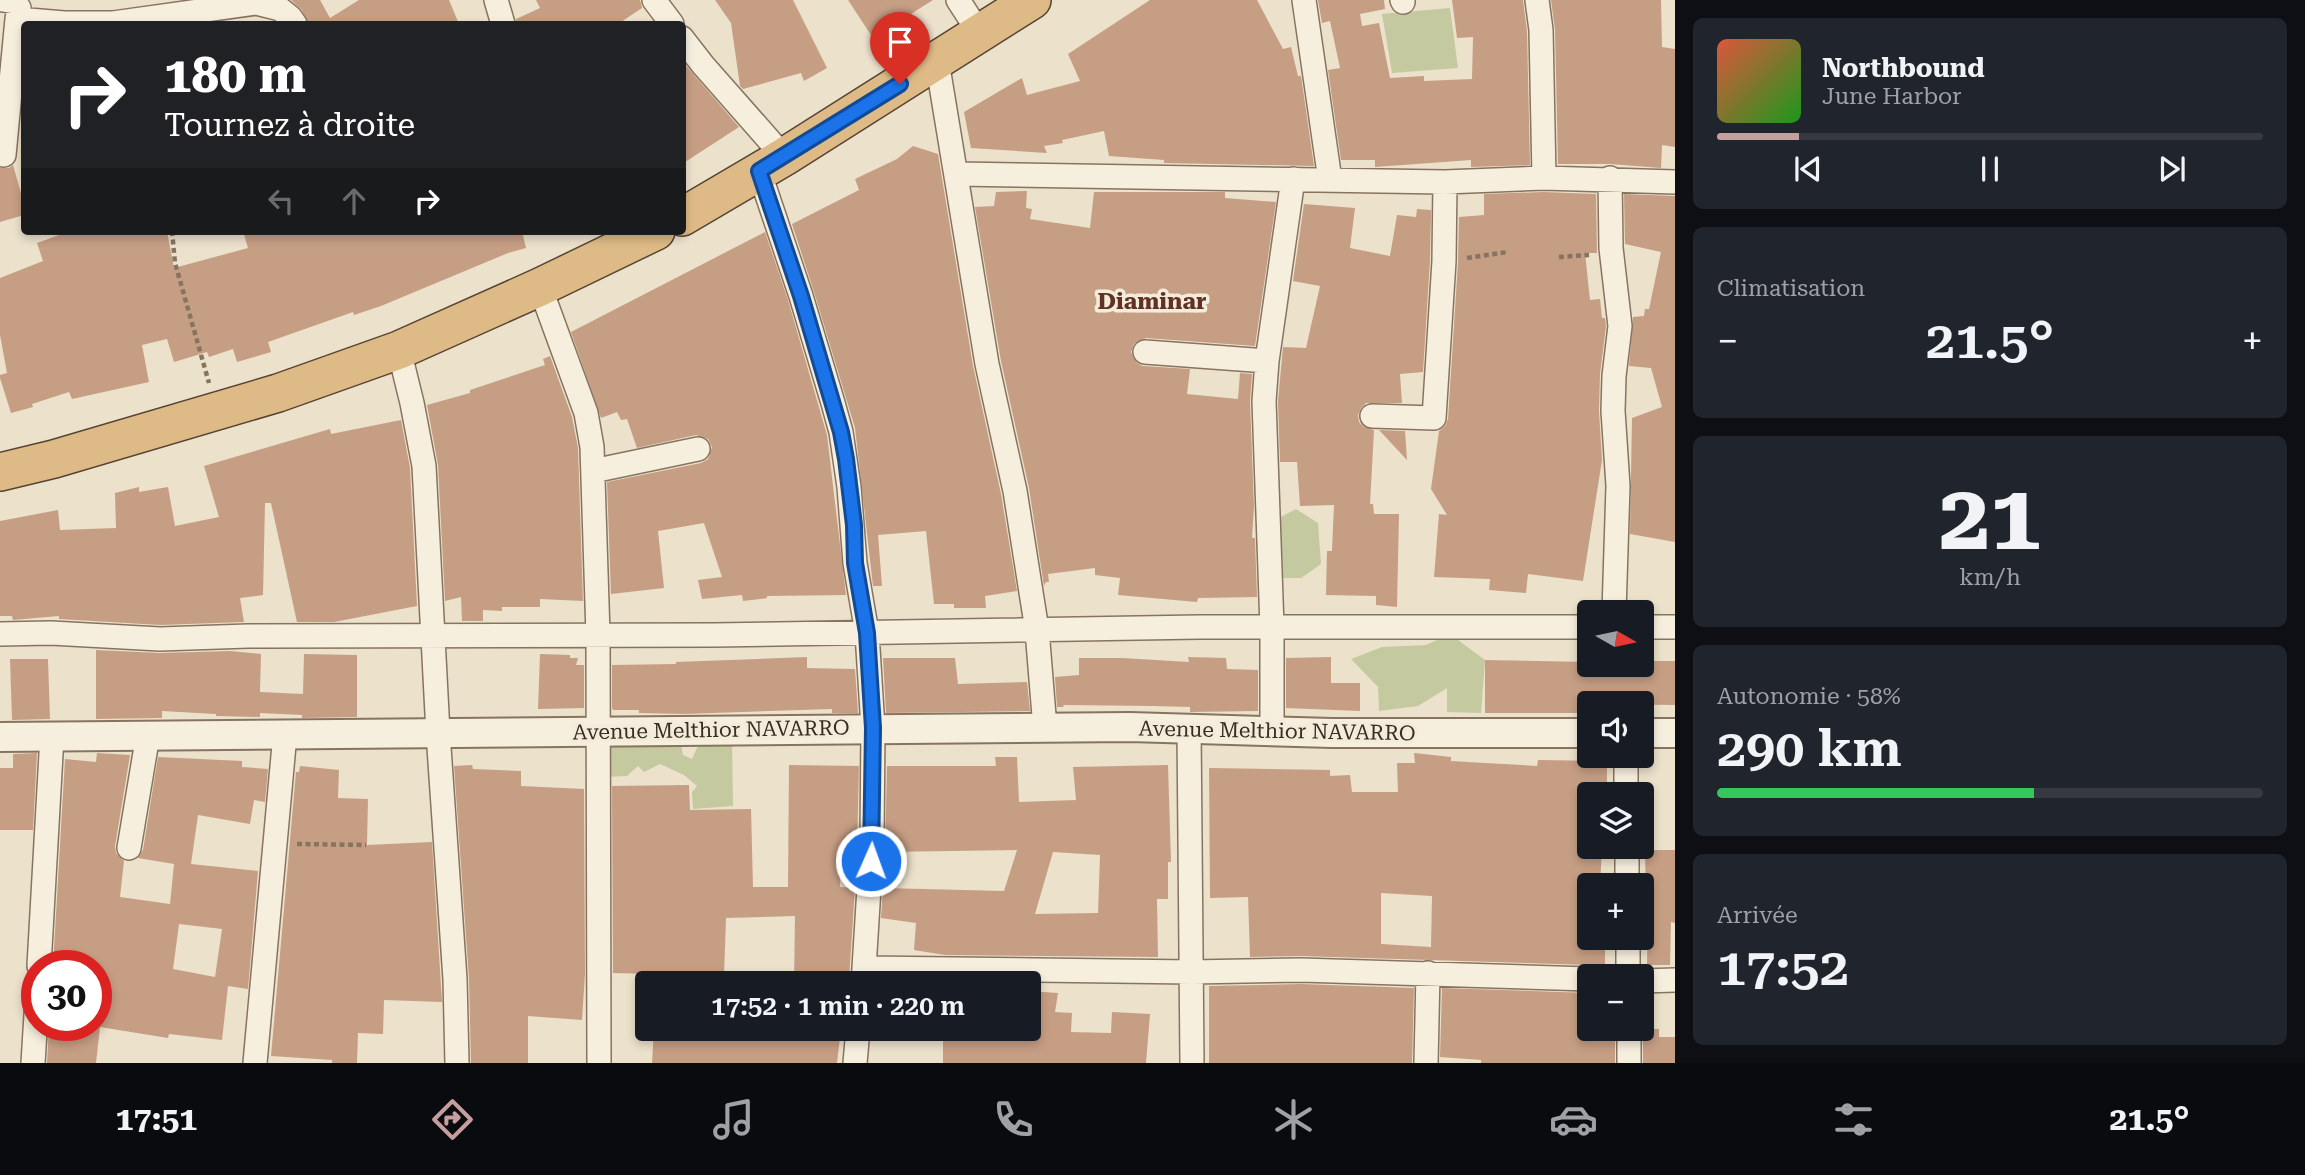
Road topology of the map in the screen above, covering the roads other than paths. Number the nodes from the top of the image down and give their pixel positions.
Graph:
1 (3, 0) edge
2 (496, 0) edge
3 (653, 0) edge
4 (958, 0) edge
5 (1032, 0) edge
6 (1304, 0) edge
7 (1537, 0) edge
8 (204, 5) edge
9 (17, 19) junction
10 (46, 21) edge
11 (108, 21) edge
12 (293, 21) edge
13 (502, 21) edge
14 (670, 21) edge
15 (980, 33) junction
16 (686, 44) edge
17 (937, 61) junction
18 (4, 155) dead end
19 (772, 164) junction
20 (957, 174) junction
21 (1293, 178) junction
22 (1544, 178) junction
23 (1610, 178) junction
24 (1330, 180) junction
25 (1445, 182) junction
26 (1675, 182) edge
27 (686, 215) edge
28 (639, 235) edge
29 (540, 287) junction
30 (399, 350) junction
31 (1145, 352) dead end
32 (1267, 361) junction
33 (1372, 416) dead end
34 (698, 449) dead end
35 (593, 471) junction
36 (0, 472) edge
37 (1614, 600) edge
38 (1272, 627) junction
39 (1577, 627) edge
40 (1654, 627) edge
41 (1675, 627) edge
42 (1037, 630) junction
43 (867, 633) junction
44 (0, 634) edge
45 (433, 635) junction
46 (598, 635) junction
47 (873, 728) junction
48 (1045, 728) junction
49 (1189, 728) junction
50 (1272, 730) junction
51 (597, 732) junction
52 (438, 733) junction
53 (1577, 733) edge
54 (1654, 733) edge
55 (1675, 733) edge
56 (285, 734) junction
57 (148, 735) junction
58 (52, 736) junction
59 (0, 737) edge
60 (129, 848) dead end
61 (40, 950) edge
62 (864, 971) edge
63 (1192, 972) junction
64 (1428, 973) junction
65 (1041, 975) edge
66 (1577, 979) edge
67 (1675, 980) edge
68 (1654, 981) edge
69 (34, 1041) edge
70 (857, 1041) edge
71 (1629, 1041) edge
72 (33, 1063) edge
73 (256, 1063) edge
74 (457, 1063) edge
75 (599, 1063) edge
76 (855, 1063) edge
77 (1192, 1063) edge
78 (1426, 1063) edge
79 (1629, 1063) edge

1 - 9 street
2 - 13 street
3 - 14 street
4 - 15 street
5 - 15 highway
6 - 24 street
7 - 22 street
8 - 11 street
8 - 12 street
9 - 10 street
9 - 18 street
15 - 17 highway
16 - 19 street
17 - 19 highway
17 - 20 street
19 - 27 highway
19 - 43 street
20 - 21 street
20 - 42 street
21 - 24 street
21 - 32 street
22 - 23 street
22 - 25 street
23 - 26 street
23 - 37 street
24 - 25 street
25 - 33 street
28 - 29 highway
29 - 30 highway
29 - 35 street
30 - 36 highway
30 - 45 street
31 - 32 street
32 - 38 street
34 - 35 street
35 - 46 street
38 - 39 street
38 - 42 street
38 - 50 street
40 - 41 street
42 - 43 street
42 - 48 street
43 - 46 street
43 - 47 street
44 - 45 street
45 - 46 street
45 - 52 street
46 - 51 street
47 - 48 street, Avenue Melthior NAVARRO
47 - 51 street, Avenue Melthior NAVARRO
47 - 62 street
48 - 49 street, Avenue Melthior NAVARRO
49 - 50 street, Avenue Melthior NAVARRO
49 - 63 street
50 - 53 street, Avenue Melthior NAVARRO
51 - 52 street, Avenue Melthior NAVARRO
51 - 75 street
52 - 56 street, Avenue Melthior NAVARRO
52 - 74 street
54 - 55 street
56 - 57 street, Avenue Melthior NAVARRO
56 - 73 street
57 - 58 street, Avenue Melthior NAVARRO
57 - 60 street
58 - 59 street, Avenue Melthior NAVARRO
58 - 61 street
63 - 64 street
63 - 65 street
63 - 77 street
64 - 66 street
64 - 78 street
67 - 68 street
69 - 72 street
70 - 76 street
71 - 79 street

